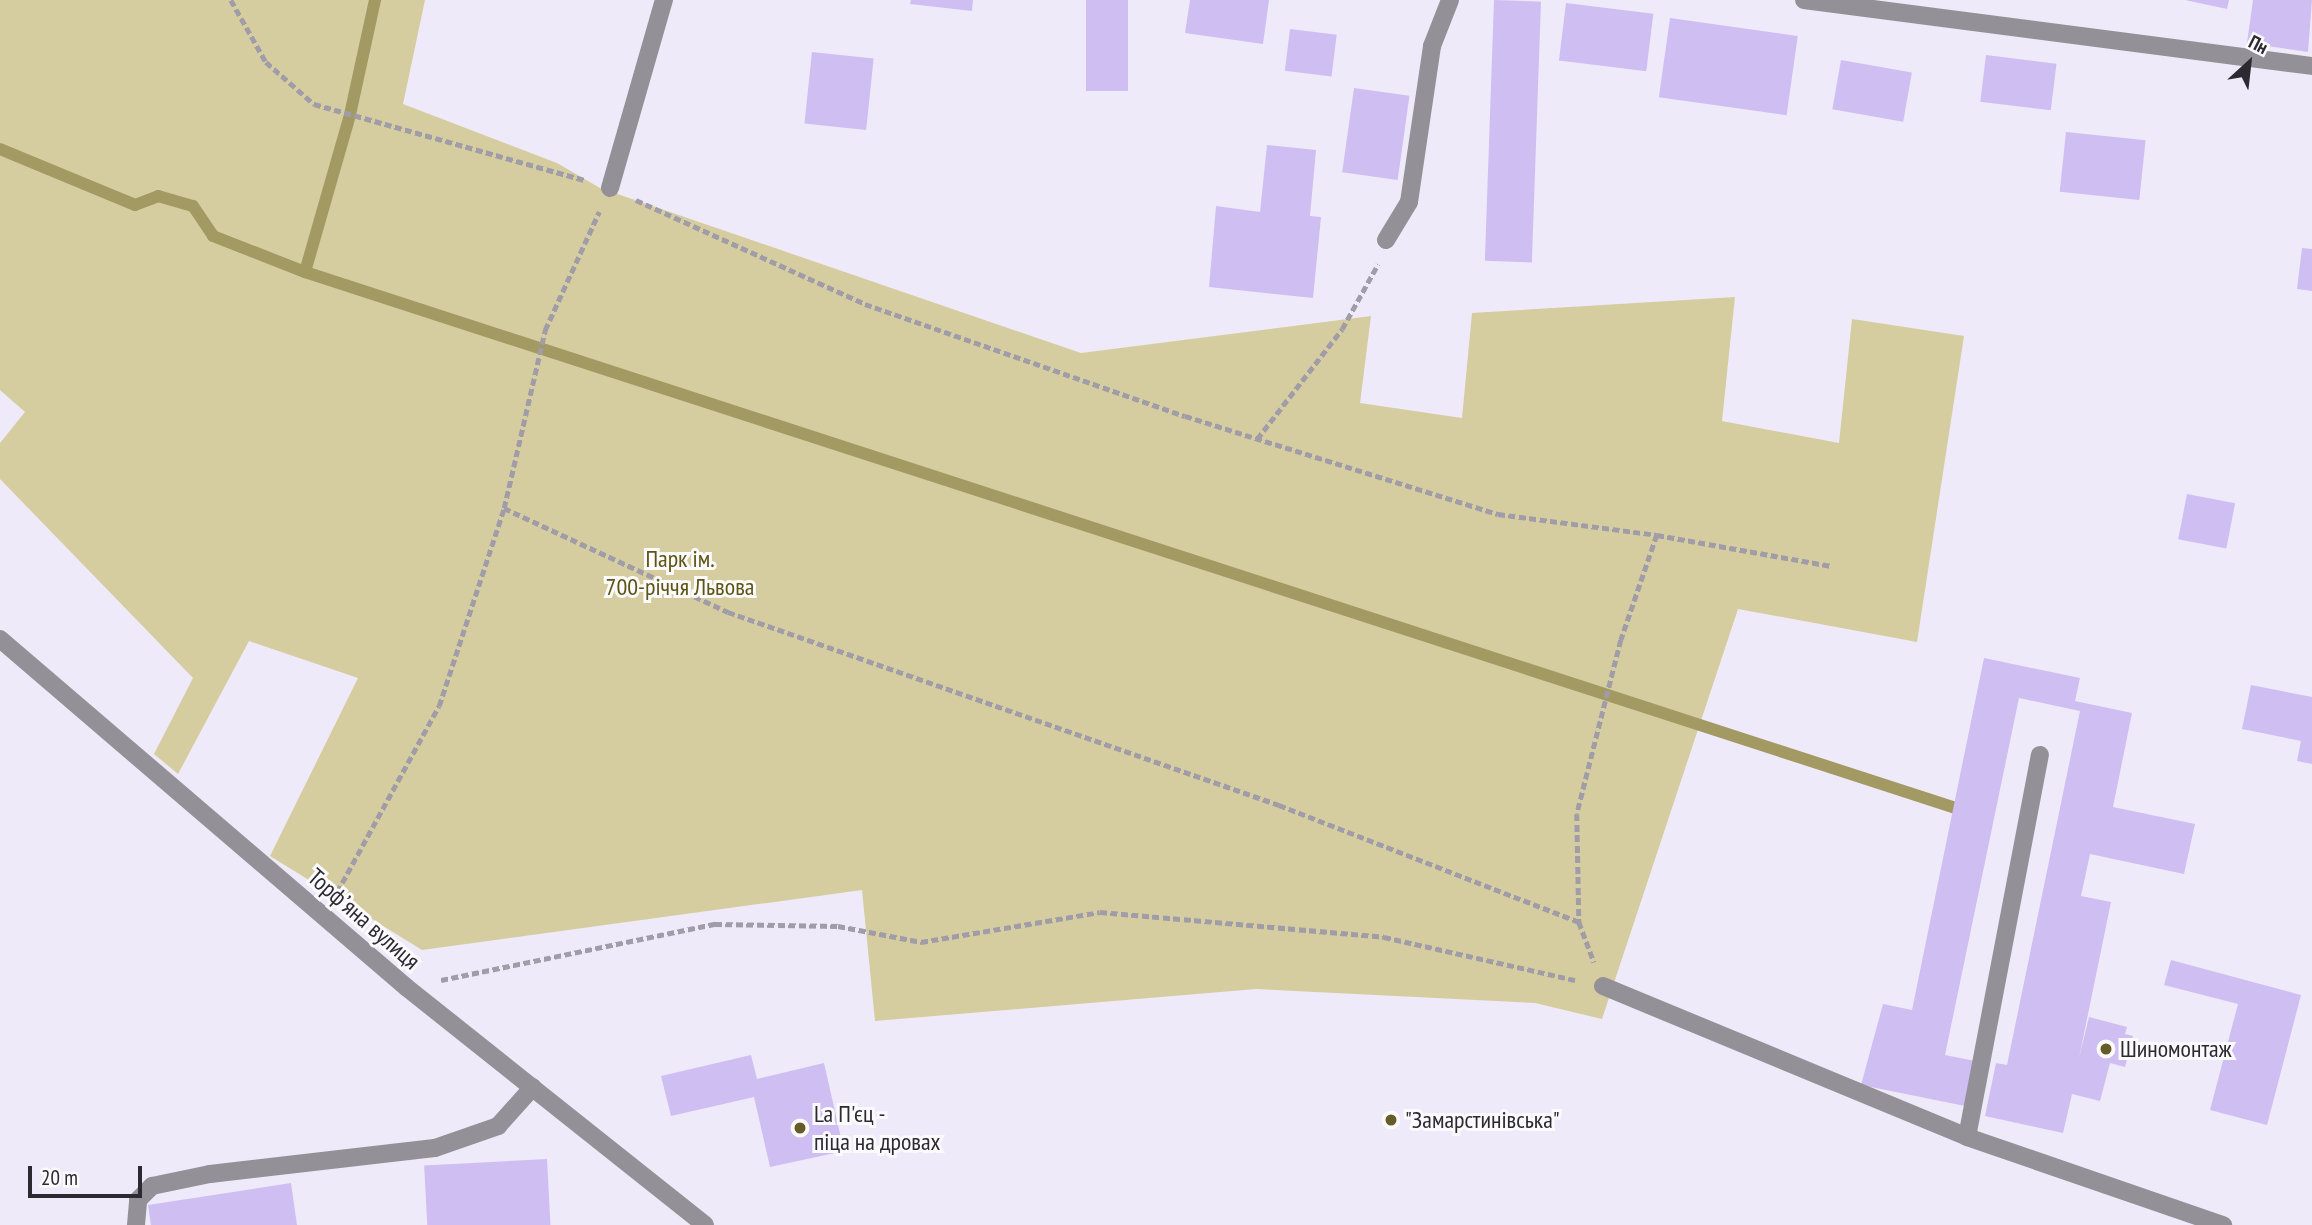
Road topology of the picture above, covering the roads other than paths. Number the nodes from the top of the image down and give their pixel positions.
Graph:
1 (664, 0) edge
2 (1450, 0) edge
3 (1804, 0) edge
4 (2312, 66) edge
5 (610, 188) road end
6 (1386, 240) road end
7 (0, 639) edge
8 (2040, 755) dead end
9 (1603, 986) road end
10 (533, 1087) junction
11 (1967, 1137) junction
12 (136, 1225) edge
13 (705, 1225) edge
14 (2223, 1225) edge

1 - 5 street
2 - 6 street
3 - 4 street
7 - 10 street, Торфʼяна вулиця
8 - 11 street
9 - 11 street
10 - 12 street
10 - 13 street, Торфʼяна вулиця
11 - 14 street

